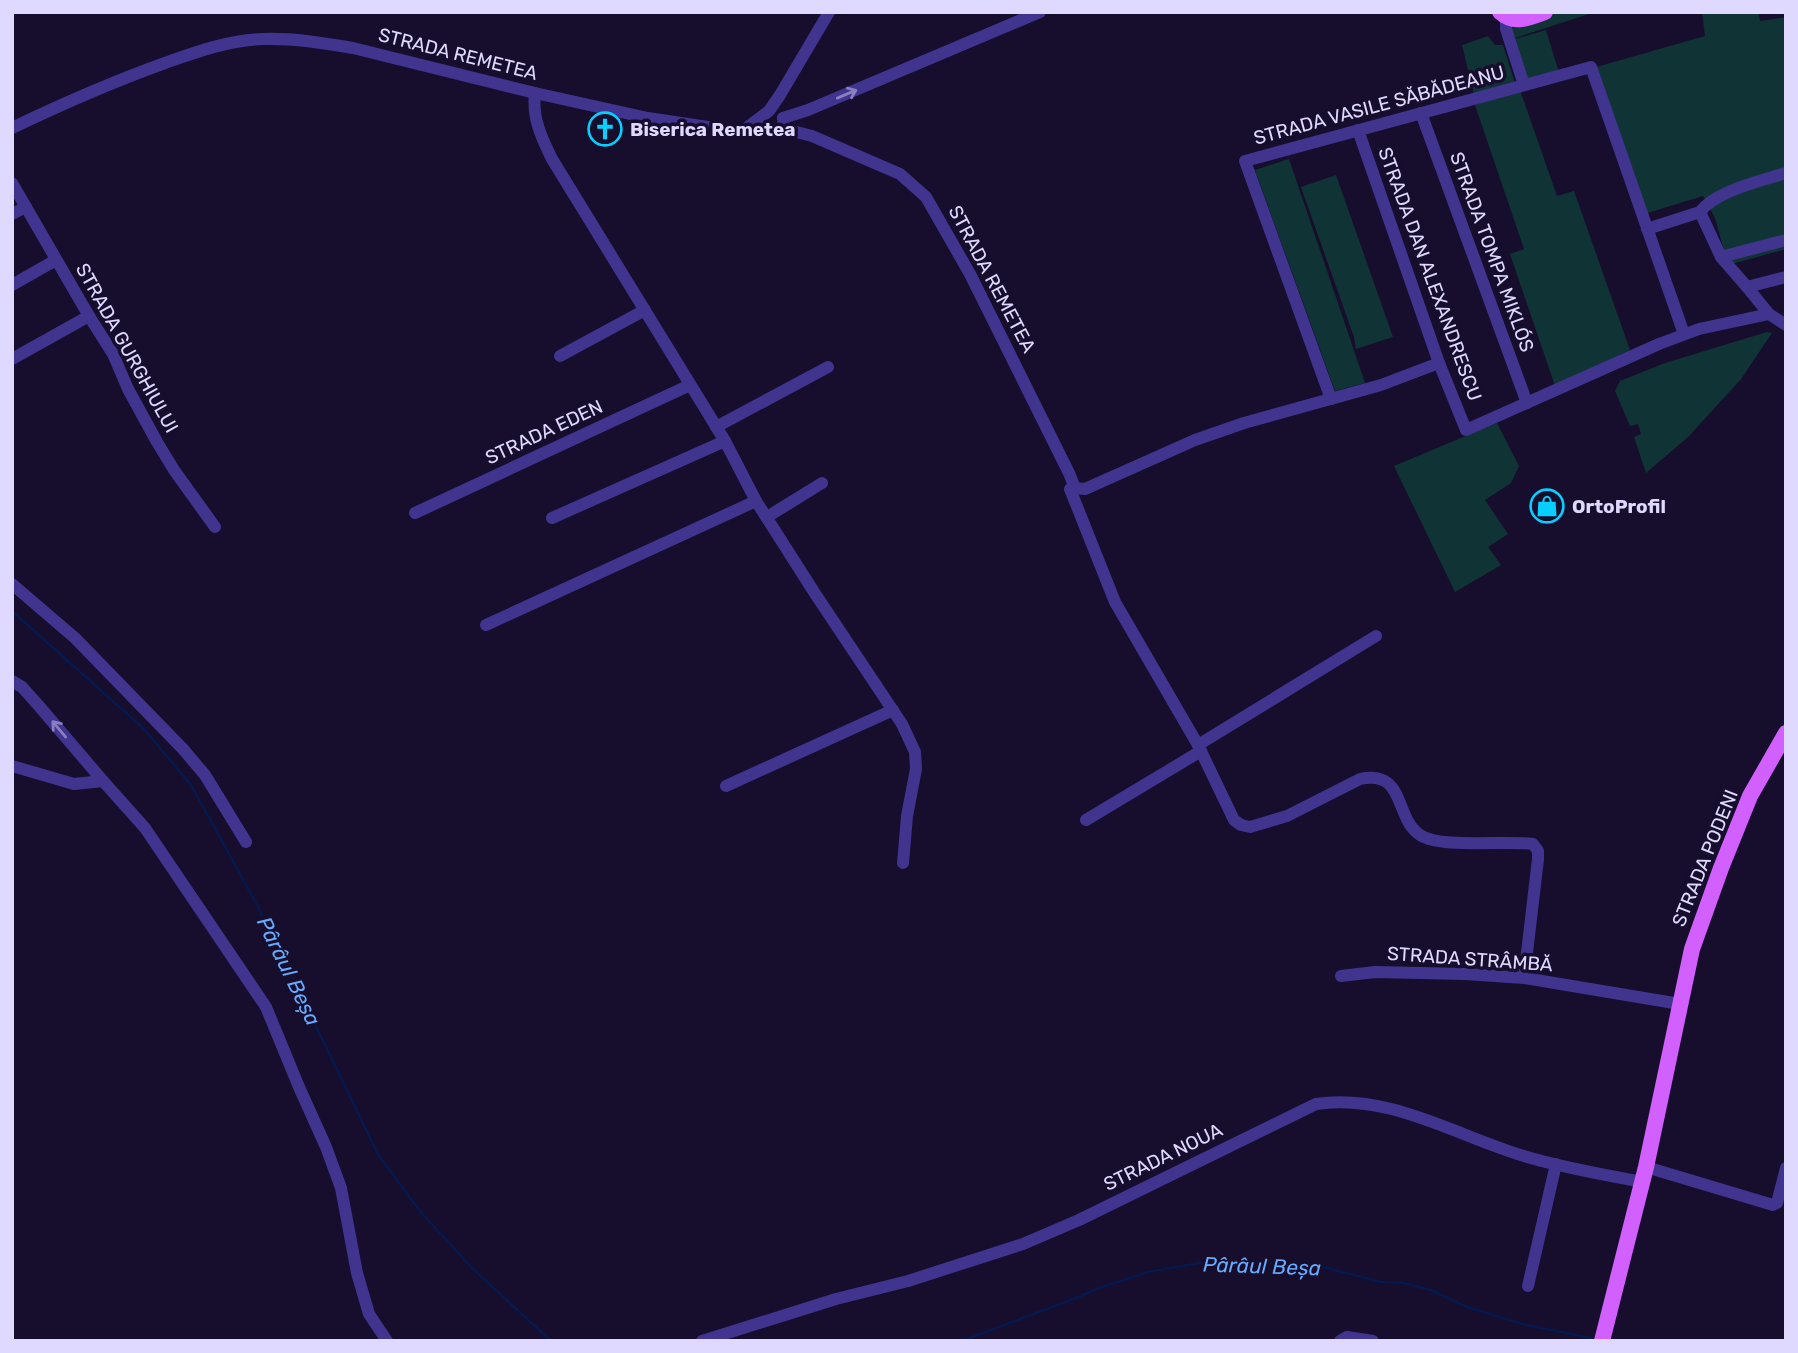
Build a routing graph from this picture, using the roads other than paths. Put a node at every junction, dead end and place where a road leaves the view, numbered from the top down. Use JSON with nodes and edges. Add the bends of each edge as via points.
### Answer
{"nodes":[{"id":1,"x":829,"y":12,"type":"edge"},
{"id":2,"x":1041,"y":12,"type":"edge"},
{"id":3,"x":1545,"y":12,"type":"edge"},
{"id":4,"x":1503,"y":15,"type":"edge"},
{"id":5,"x":1524,"y":85,"type":"junction"},
{"id":6,"x":535,"y":93,"type":"junction"},
{"id":7,"x":1421,"y":113,"type":"junction"},
{"id":8,"x":775,"y":117,"type":"junction"},
{"id":9,"x":12,"y":128,"type":"edge"},
{"id":10,"x":1358,"y":130,"type":"junction"},
{"id":11,"x":741,"y":132,"type":"junction"},
{"id":12,"x":1786,"y":173,"type":"edge"},
{"id":13,"x":12,"y":183,"type":"edge"},
{"id":14,"x":26,"y":207,"type":"junction"},
{"id":15,"x":1700,"y":212,"type":"junction"},
{"id":16,"x":12,"y":214,"type":"edge"},
{"id":17,"x":1647,"y":229,"type":"junction"},
{"id":18,"x":1786,"y":240,"type":"edge"},
{"id":19,"x":1721,"y":257,"type":"junction"},
{"id":20,"x":57,"y":260,"type":"junction"},
{"id":21,"x":1786,"y":277,"type":"edge"},
{"id":22,"x":12,"y":285,"type":"edge"},
{"id":23,"x":1747,"y":287,"type":"junction"},
{"id":24,"x":645,"y":310,"type":"junction"},
{"id":25,"x":1769,"y":314,"type":"junction"},
{"id":26,"x":89,"y":316,"type":"junction"},
{"id":27,"x":1786,"y":325,"type":"edge"},
{"id":28,"x":1684,"y":334,"type":"junction"},
{"id":29,"x":560,"y":356,"type":"dead end"},
{"id":30,"x":12,"y":359,"type":"edge"},
{"id":31,"x":1439,"y":363,"type":"junction"},
{"id":32,"x":828,"y":367,"type":"dead end"},
{"id":33,"x":690,"y":385,"type":"junction"},
{"id":34,"x":1331,"y":399,"type":"junction"},
{"id":35,"x":1527,"y":403,"type":"junction"},
{"id":36,"x":716,"y":427,"type":"junction"},
{"id":37,"x":725,"y":441,"type":"junction"},
{"id":38,"x":822,"y":483,"type":"dead end"},
{"id":39,"x":1075,"y":488,"type":"junction"},
{"id":40,"x":756,"y":500,"type":"junction"},
{"id":41,"x":415,"y":513,"type":"dead end"},
{"id":42,"x":767,"y":517,"type":"junction"},
{"id":43,"x":552,"y":518,"type":"dead end"},
{"id":44,"x":215,"y":527,"type":"dead end"},
{"id":45,"x":12,"y":584,"type":"edge"},
{"id":46,"x":486,"y":625,"type":"dead end"},
{"id":47,"x":1376,"y":636,"type":"dead end"},
{"id":48,"x":12,"y":681,"type":"edge"},
{"id":49,"x":893,"y":710,"type":"junction"},
{"id":50,"x":1786,"y":733,"type":"edge"},
{"id":51,"x":1199,"y":748,"type":"junction"},
{"id":52,"x":12,"y":766,"type":"edge"},
{"id":53,"x":103,"y":781,"type":"junction"},
{"id":54,"x":726,"y":786,"type":"dead end"},
{"id":55,"x":1086,"y":820,"type":"dead end"},
{"id":56,"x":246,"y":842,"type":"dead end"},
{"id":57,"x":903,"y":863,"type":"dead end"},
{"id":58,"x":1341,"y":976,"type":"dead end"},
{"id":59,"x":1524,"y":978,"type":"junction"},
{"id":60,"x":1680,"y":1004,"type":"junction"},
{"id":61,"x":1556,"y":1164,"type":"junction"},
{"id":62,"x":1786,"y":1168,"type":"edge"},
{"id":63,"x":1644,"y":1175,"type":"junction"},
{"id":64,"x":1528,"y":1286,"type":"dead end"},
{"id":65,"x":1603,"y":1335,"type":"edge"},
{"id":66,"x":387,"y":1341,"type":"edge"},
{"id":67,"x":702,"y":1341,"type":"edge"},
{"id":68,"x":1340,"y":1341,"type":"edge"},
{"id":69,"x":1373,"y":1341,"type":"edge"}],
"edges":[{"from":1,"to":8,"type":"street","via":[[780,95]]},
{"from":8,"to":2,"type":"street","one_way":true,"via":[[810,109]]},
{"from":3,"to":4,"type":"main road","via":[[1522,20]]},
{"from":4,"to":5,"type":"street","name":"STRADA VASILE SĂBĂDEANU"},
{"from":5,"to":7,"type":"street","name":"STRADA VASILE SĂBĂDEANU"},
{"from":5,"to":17,"type":"street","name":"STRADA VASILE SĂBĂDEANU","via":[[1591,67]]},
{"from":6,"to":9,"type":"street","name":"STRADA REMETEA","via":[[344,47],[263,39],[220,45],[158,65]]},
{"from":6,"to":11,"type":"street","name":"STRADA REMETEA","via":[[648,118]]},
{"from":6,"to":24,"type":"street","via":[[536,120],[552,159]]},
{"from":7,"to":10,"type":"street","name":"STRADA VASILE SĂBĂDEANU"},
{"from":7,"to":35,"type":"street","name":"STRADA TOMPA MIKLÓS"},
{"from":8,"to":11,"type":"street"},
{"from":8,"to":11,"type":"street","name":"STRADA REMETEA","via":[[775,132]]},
{"from":8,"to":39,"type":"street","name":"STRADA REMETEA","via":[[900,174],[926,197],[970,274]]},
{"from":10,"to":31,"type":"street","name":"STRADA DAN ALEXANDRESCU"},
{"from":10,"to":34,"type":"street","name":"STRADA VASILE SĂBĂDEANU","via":[[1245,161]]},
{"from":12,"to":15,"type":"street","via":[[1720,195]]},
{"from":13,"to":14,"type":"street","name":"STRADA GURGHIULUI"},
{"from":14,"to":16,"type":"street"},
{"from":14,"to":20,"type":"street","name":"STRADA GURGHIULUI"},
{"from":15,"to":17,"type":"street"},
{"from":15,"to":19,"type":"street"},
{"from":17,"to":28,"type":"street","name":"STRADA VASILE SĂBĂDEANU"},
{"from":18,"to":19,"type":"street"},
{"from":19,"to":23,"type":"street"},
{"from":20,"to":22,"type":"street"},
{"from":20,"to":26,"type":"street","name":"STRADA GURGHIULUI"},
{"from":21,"to":23,"type":"street"},
{"from":23,"to":25,"type":"street"},
{"from":24,"to":29,"type":"street"},
{"from":24,"to":33,"type":"street"},
{"from":25,"to":27,"type":"street"},
{"from":25,"to":28,"type":"street"},
{"from":26,"to":30,"type":"street"},
{"from":26,"to":44,"type":"street","name":"STRADA GURGHIULUI","via":[[157,442]]},
{"from":28,"to":35,"type":"street"},
{"from":31,"to":34,"type":"street"},
{"from":31,"to":35,"type":"street","name":"STRADA DAN ALEXANDRESCU","via":[[1466,430]]},
{"from":32,"to":36,"type":"street"},
{"from":33,"to":36,"type":"street"},
{"from":33,"to":41,"type":"street","name":"STRADA EDEN"},
{"from":34,"to":39,"type":"street","via":[[1195,440],[1085,489]]},
{"from":36,"to":37,"type":"street"},
{"from":37,"to":40,"type":"street"},
{"from":37,"to":43,"type":"street"},
{"from":38,"to":42,"type":"street"},
{"from":39,"to":51,"type":"street","name":"STRADA REMETEA","via":[[1070,489],[1115,602]]},
{"from":40,"to":42,"type":"street"},
{"from":40,"to":46,"type":"street"},
{"from":42,"to":49,"type":"street"},
{"from":45,"to":56,"type":"street","via":[[75,638],[183,749],[205,775]]},
{"from":47,"to":51,"type":"street"},
{"from":53,"to":48,"type":"street","one_way":true},
{"from":49,"to":54,"type":"street"},
{"from":49,"to":57,"type":"street","via":[[915,752]]},
{"from":50,"to":60,"type":"main road","name":"STRADA PODENI","via":[[1751,796],[1721,868],[1692,949]]},
{"from":51,"to":55,"type":"street"},
{"from":51,"to":59,"type":"street","name":"STRADA REMETEA","via":[[1234,820],[1241,825],[1251,827],[1287,816],[1371,776],[1389,784],[1421,836],[1533,844],[1538,859]]},
{"from":52,"to":53,"type":"street","via":[[74,784]]},
{"from":53,"to":66,"type":"street","via":[[145,828],[267,1007],[341,1188],[369,1314]]},
{"from":58,"to":59,"type":"street","name":"STRADA STRÂMBĂ","via":[[1375,972]]},
{"from":59,"to":60,"type":"street","name":"STRADA STRÂMBĂ"},
{"from":60,"to":63,"type":"main road","name":"STRADA PODENI"},
{"from":61,"to":63,"type":"street","name":"STRADA NOUA"},
{"from":61,"to":64,"type":"street"},
{"from":61,"to":67,"type":"street","name":"STRADA NOUA","via":[[1392,1109],[1357,1103],[1316,1104],[1023,1244]]},
{"from":62,"to":63,"type":"street","name":"STRADA NOUA","via":[[1773,1205]]},
{"from":63,"to":65,"type":"main road","name":"STRADA PODENI"},
{"from":68,"to":69,"type":"street","via":[[1347,1337]]}]}
